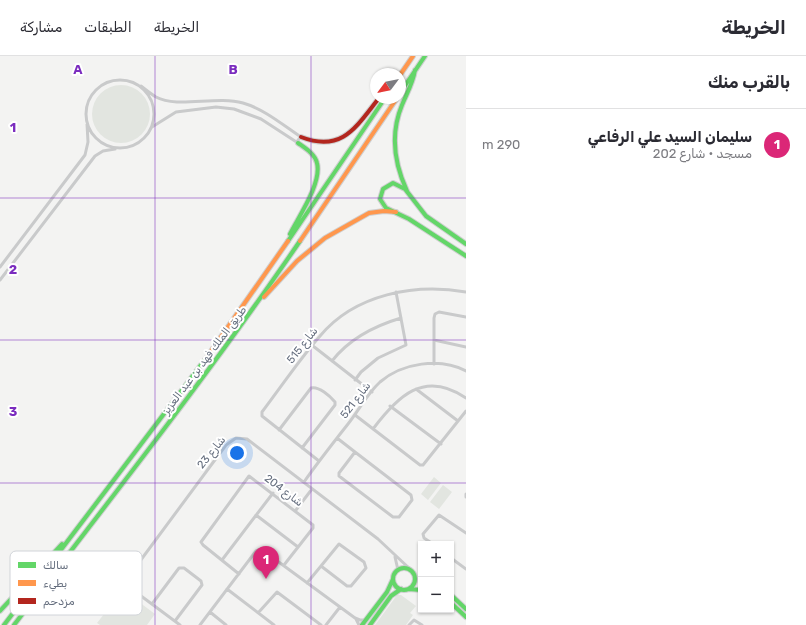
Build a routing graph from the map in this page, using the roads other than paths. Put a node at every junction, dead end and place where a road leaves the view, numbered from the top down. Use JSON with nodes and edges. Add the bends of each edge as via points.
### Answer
{"nodes":[{"id":1,"x":413,"y":56,"type":"edge"},
{"id":2,"x":425,"y":56,"type":"edge"},
{"id":3,"x":404,"y":68,"type":"edge"},
{"id":4,"x":415,"y":70,"type":"junction"},
{"id":5,"x":406,"y":84,"type":"edge"},
{"id":6,"x":141,"y":86,"type":"junction"},
{"id":7,"x":374,"y":104,"type":"edge"},
{"id":8,"x":381,"y":104,"type":"edge"},
{"id":9,"x":393,"y":104,"type":"edge"},
{"id":10,"x":270,"y":117,"type":"junction"},
{"id":11,"x":86,"y":120,"type":"junction"},
{"id":12,"x":266,"y":122,"type":"junction"},
{"id":13,"x":152,"y":127,"type":"junction"},
{"id":14,"x":301,"y":137,"type":"junction"},
{"id":15,"x":298,"y":143,"type":"junction"},
{"id":16,"x":118,"y":148,"type":"junction"},
{"id":17,"x":407,"y":191,"type":"junction"},
{"id":18,"x":396,"y":212,"type":"junction"},
{"id":19,"x":18,"y":243,"type":"junction"},
{"id":20,"x":466,"y":244,"type":"edge"},
{"id":21,"x":24,"y":248,"type":"junction"},
{"id":22,"x":282,"y":250,"type":"junction"},
{"id":23,"x":466,"y":256,"type":"edge"},
{"id":24,"x":0,"y":267,"type":"edge"},
{"id":25,"x":0,"y":280,"type":"edge"},
{"id":26,"x":396,"y":292,"type":"junction"},
{"id":27,"x":466,"y":292,"type":"edge"},
{"id":28,"x":260,"y":300,"type":"junction"},
{"id":29,"x":466,"y":317,"type":"edge"},
{"id":30,"x":401,"y":318,"type":"junction"},
{"id":31,"x":434,"y":340,"type":"junction"},
{"id":32,"x":313,"y":346,"type":"junction"},
{"id":33,"x":466,"y":347,"type":"edge"},
{"id":34,"x":332,"y":361,"type":"junction"},
{"id":35,"x":434,"y":364,"type":"junction"},
{"id":36,"x":466,"y":371,"type":"edge"},
{"id":37,"x":356,"y":380,"type":"junction"},
{"id":38,"x":416,"y":389,"type":"junction"},
{"id":39,"x":372,"y":392,"type":"junction"},
{"id":40,"x":466,"y":398,"type":"edge"},
{"id":41,"x":390,"y":406,"type":"junction"},
{"id":42,"x":466,"y":411,"type":"edge"},
{"id":43,"x":355,"y":415,"type":"junction"},
{"id":44,"x":458,"y":421,"type":"junction"},
{"id":45,"x":373,"y":429,"type":"junction"},
{"id":46,"x":279,"y":430,"type":"junction"},
{"id":47,"x":337,"y":438,"type":"junction"},
{"id":48,"x":441,"y":444,"type":"junction"},
{"id":49,"x":302,"y":448,"type":"junction"},
{"id":50,"x":355,"y":452,"type":"junction"},
{"id":51,"x":319,"y":461,"type":"junction"},
{"id":52,"x":304,"y":482,"type":"junction"},
{"id":53,"x":312,"y":489,"type":"junction"},
{"id":54,"x":273,"y":493,"type":"junction"},
{"id":55,"x":296,"y":510,"type":"junction"},
{"id":56,"x":256,"y":515,"type":"junction"},
{"id":57,"x":466,"y":533,"type":"edge"},
{"id":58,"x":73,"y":534,"type":"junction"},
{"id":59,"x":428,"y":541,"type":"edge"},
{"id":60,"x":298,"y":547,"type":"junction"},
{"id":61,"x":55,"y":551,"type":"edge"},
{"id":62,"x":60,"y":551,"type":"edge"},
{"id":63,"x":71,"y":551,"type":"edge"},
{"id":64,"x":393,"y":554,"type":"junction"},
{"id":65,"x":142,"y":557,"type":"edge"},
{"id":66,"x":222,"y":560,"type":"junction"},
{"id":67,"x":454,"y":560,"type":"edge"},
{"id":68,"x":284,"y":566,"type":"junction"},
{"id":69,"x":321,"y":566,"type":"junction"},
{"id":70,"x":410,"y":569,"type":"junction"},
{"id":71,"x":466,"y":569,"type":"edge"},
{"id":72,"x":398,"y":570,"type":"junction"},
{"id":73,"x":239,"y":574,"type":"junction"},
{"id":74,"x":415,"y":576,"type":"junction"},
{"id":75,"x":418,"y":578,"type":"edge"},
{"id":76,"x":393,"y":579,"type":"junction"},
{"id":77,"x":307,"y":583,"type":"junction"},
{"id":78,"x":227,"y":589,"type":"junction"},
{"id":79,"x":401,"y":589,"type":"junction"},
{"id":80,"x":408,"y":589,"type":"junction"},
{"id":81,"x":418,"y":590,"type":"edge"},
{"id":82,"x":142,"y":596,"type":"edge"},
{"id":83,"x":454,"y":598,"type":"edge"},
{"id":84,"x":10,"y":600,"type":"edge"},
{"id":85,"x":152,"y":604,"type":"junction"},
{"id":86,"x":340,"y":607,"type":"junction"},
{"id":87,"x":454,"y":607,"type":"edge"},
{"id":88,"x":466,"y":609,"type":"edge"},
{"id":89,"x":0,"y":611,"type":"edge"},
{"id":90,"x":210,"y":612,"type":"junction"},
{"id":91,"x":258,"y":613,"type":"junction"},
{"id":92,"x":12,"y":615,"type":"edge"},
{"id":93,"x":22,"y":615,"type":"edge"},
{"id":94,"x":466,"y":617,"type":"edge"},
{"id":95,"x":355,"y":618,"type":"junction"},
{"id":96,"x":366,"y":620,"type":"junction"},
{"id":97,"x":175,"y":621,"type":"junction"},
{"id":98,"x":4,"y":625,"type":"edge"},
{"id":99,"x":14,"y":625,"type":"edge"},
{"id":100,"x":180,"y":625,"type":"edge"},
{"id":101,"x":200,"y":625,"type":"edge"},
{"id":102,"x":226,"y":625,"type":"edge"},
{"id":103,"x":274,"y":625,"type":"edge"},
{"id":104,"x":322,"y":625,"type":"edge"},
{"id":105,"x":326,"y":625,"type":"edge"},
{"id":106,"x":359,"y":625,"type":"edge"},
{"id":107,"x":362,"y":625,"type":"edge"},
{"id":108,"x":370,"y":625,"type":"edge"},
{"id":109,"x":409,"y":625,"type":"edge"},
{"id":110,"x":422,"y":625,"type":"edge"}],
"edges":[{"from":1,"to":3,"type":"main road"},
{"from":2,"to":4,"type":"main road"},
{"from":4,"to":5,"type":"main road"},
{"from":4,"to":17,"type":"main road","via":[[399,115],[395,137],[397,164]]},
{"from":6,"to":10,"type":"street","via":[[156,97],[168,101],[232,101],[255,108]]},
{"from":6,"to":11,"type":"street","via":[[118,79],[102,85],[90,98]]},
{"from":6,"to":13,"type":"street","via":[[152,100],[155,118]]},
{"from":7,"to":14,"type":"main road","via":[[341,139],[320,144]]},
{"from":8,"to":22,"type":"main road","name":"طريق الملك فهد بن عبد العزيز"},
{"from":9,"to":28,"type":"main road","name":"طريق الملك فهد بن عبد العزيز"},
{"from":10,"to":12,"type":"street"},
{"from":10,"to":14,"type":"street"},
{"from":11,"to":16,"type":"street","via":[[97,140],[107,146]]},
{"from":11,"to":19,"type":"street","via":[[88,142],[85,155]]},
{"from":12,"to":13,"type":"street","via":[[243,111],[216,107],[176,112]]},
{"from":12,"to":15,"type":"street"},
{"from":13,"to":16,"type":"street","via":[[149,134],[138,144]]},
{"from":14,"to":15,"type":"street"},
{"from":15,"to":22,"type":"main road","via":[[314,157],[318,172]]},
{"from":16,"to":21,"type":"street","via":[[103,151],[95,156]]},
{"from":17,"to":18,"type":"main road","via":[[400,185],[393,184],[382,190],[382,204]]},
{"from":17,"to":20,"type":"main road","via":[[430,220]]},
{"from":18,"to":23,"type":"main road"},
{"from":18,"to":28,"type":"main road","via":[[369,213],[325,238],[297,261]]},
{"from":19,"to":21,"type":"street"},
{"from":19,"to":24,"type":"street"},
{"from":21,"to":25,"type":"street"},
{"from":22,"to":58,"type":"main road","name":"طريق الملك فهد بن عبد العزيز","via":[[211,351]]},
{"from":26,"to":27,"type":"street","name":"شارع 515","via":[[444,288]]},
{"from":26,"to":30,"type":"street"},
{"from":26,"to":32,"type":"street","name":"شارع 515","via":[[348,312],[329,327]]},
{"from":28,"to":63,"type":"main road","name":"طريق الملك فهد بن عبد العزيز"},
{"from":29,"to":31,"type":"street","via":[[439,312],[435,314]]},
{"from":30,"to":34,"type":"street","via":[[371,329],[345,347]]},
{"from":30,"to":37,"type":"street","via":[[406,344],[378,358],[361,372]]},
{"from":31,"to":33,"type":"street"},
{"from":31,"to":35,"type":"street"},
{"from":32,"to":34,"type":"street"},
{"from":32,"to":46,"type":"street","name":"شارع 515","via":[[262,412],[262,416]]},
{"from":34,"to":37,"type":"street"},
{"from":35,"to":36,"type":"street","name":"شارع 521","via":[[449,365]]},
{"from":35,"to":39,"type":"street","name":"شارع 521","via":[[404,368],[386,378]]},
{"from":37,"to":39,"type":"street"},
{"from":38,"to":40,"type":"street","via":[[445,388]]},
{"from":38,"to":41,"type":"street"},
{"from":38,"to":44,"type":"street"},
{"from":39,"to":43,"type":"street","name":"شارع 521"},
{"from":41,"to":45,"type":"street"},
{"from":41,"to":48,"type":"street"},
{"from":42,"to":44,"type":"street"},
{"from":43,"to":45,"type":"street"},
{"from":43,"to":47,"type":"street","name":"شارع 521"},
{"from":44,"to":48,"type":"street"},
{"from":45,"to":48,"type":"street","via":[[420,465],[426,463]]},
{"from":46,"to":49,"type":"street","name":"شارع 515"},
{"from":46,"to":49,"type":"street","via":[[311,388],[317,388],[333,399],[335,405]]},
{"from":47,"to":50,"type":"street"},
{"from":47,"to":51,"type":"street","name":"شارع 521"},
{"from":49,"to":51,"type":"street","name":"شارع 515"},
{"from":50,"to":50,"type":"street","via":[[339,473],[340,476],[393,517],[399,517],[412,500],[411,495]]},
{"from":51,"to":52,"type":"street","name":"شارع 521"},
{"from":52,"to":53,"type":"street","name":"شارع 23"},
{"from":52,"to":65,"type":"street","name":"شارع 23","via":[[247,439],[240,437],[232,440]]},
{"from":53,"to":55,"type":"street"},
{"from":53,"to":64,"type":"street","name":"شارع 23","via":[[373,535]]},
{"from":54,"to":55,"type":"street","name":"شارع 204"},
{"from":54,"to":56,"type":"street"},
{"from":54,"to":66,"type":"street","name":"شارع 204","via":[[252,477],[246,478],[202,539],[203,545]]},
{"from":55,"to":60,"type":"street","name":"شارع 204","via":[[313,525]]},
{"from":56,"to":60,"type":"street"},
{"from":56,"to":66,"type":"street"},
{"from":57,"to":59,"type":"street","via":[[439,515],[423,534]]},
{"from":58,"to":61,"type":"main road"},
{"from":58,"to":62,"type":"main road","name":"طريق الملك فهد بن عبد العزيز"},
{"from":60,"to":68,"type":"street","name":"شارع 204"},
{"from":64,"to":70,"type":"street","name":"شارع 23"},
{"from":64,"to":72,"type":"street","name":"شارع 23"},
{"from":66,"to":73,"type":"street","name":"شارع 204"},
{"from":67,"to":71,"type":"street"},
{"from":68,"to":73,"type":"street","via":[[261,549],[256,551]]},
{"from":68,"to":77,"type":"street"},
{"from":69,"to":69,"type":"street","via":[[347,586],[351,586],[366,568],[364,562],[339,544]]},
{"from":69,"to":77,"type":"street"},
{"from":70,"to":72,"type":"main road"},
{"from":70,"to":74,"type":"main road"},
{"from":72,"to":76,"type":"main road"},
{"from":73,"to":78,"type":"street"},
{"from":74,"to":75,"type":"main road"},
{"from":74,"to":80,"type":"main road","via":[[413,585]]},
{"from":76,"to":79,"type":"main road"},
{"from":76,"to":96,"type":"main road","via":[[387,592]]},
{"from":77,"to":86,"type":"street"},
{"from":78,"to":90,"type":"street"},
{"from":78,"to":91,"type":"street"},
{"from":79,"to":80,"type":"main road"},
{"from":79,"to":108,"type":"main road","via":[[391,596]]},
{"from":80,"to":81,"type":"main road"},
{"from":82,"to":85,"type":"street","name":"شارع 23"},
{"from":83,"to":88,"type":"main road"},
{"from":84,"to":89,"type":"main road"},
{"from":85,"to":97,"type":"street","name":"شارع 23"},
{"from":85,"to":97,"type":"street","via":[[179,568],[190,572],[202,585]]},
{"from":86,"to":95,"type":"street"},
{"from":86,"to":105,"type":"street"},
{"from":87,"to":94,"type":"main road"},
{"from":90,"to":101,"type":"street"},
{"from":90,"to":102,"type":"street"},
{"from":91,"to":103,"type":"street"},
{"from":91,"to":104,"type":"street","via":[[277,592]]},
{"from":92,"to":98,"type":"main road","name":"طريق الملك فهد بن عبد العزيز"},
{"from":93,"to":99,"type":"main road","name":"طريق الملك فهد بن عبد العزيز"},
{"from":95,"to":96,"type":"street"},
{"from":95,"to":106,"type":"street"},
{"from":96,"to":107,"type":"main road"},
{"from":97,"to":100,"type":"street","name":"شارع 23"},
{"from":109,"to":110,"type":"street","via":[[414,620]]}]}
